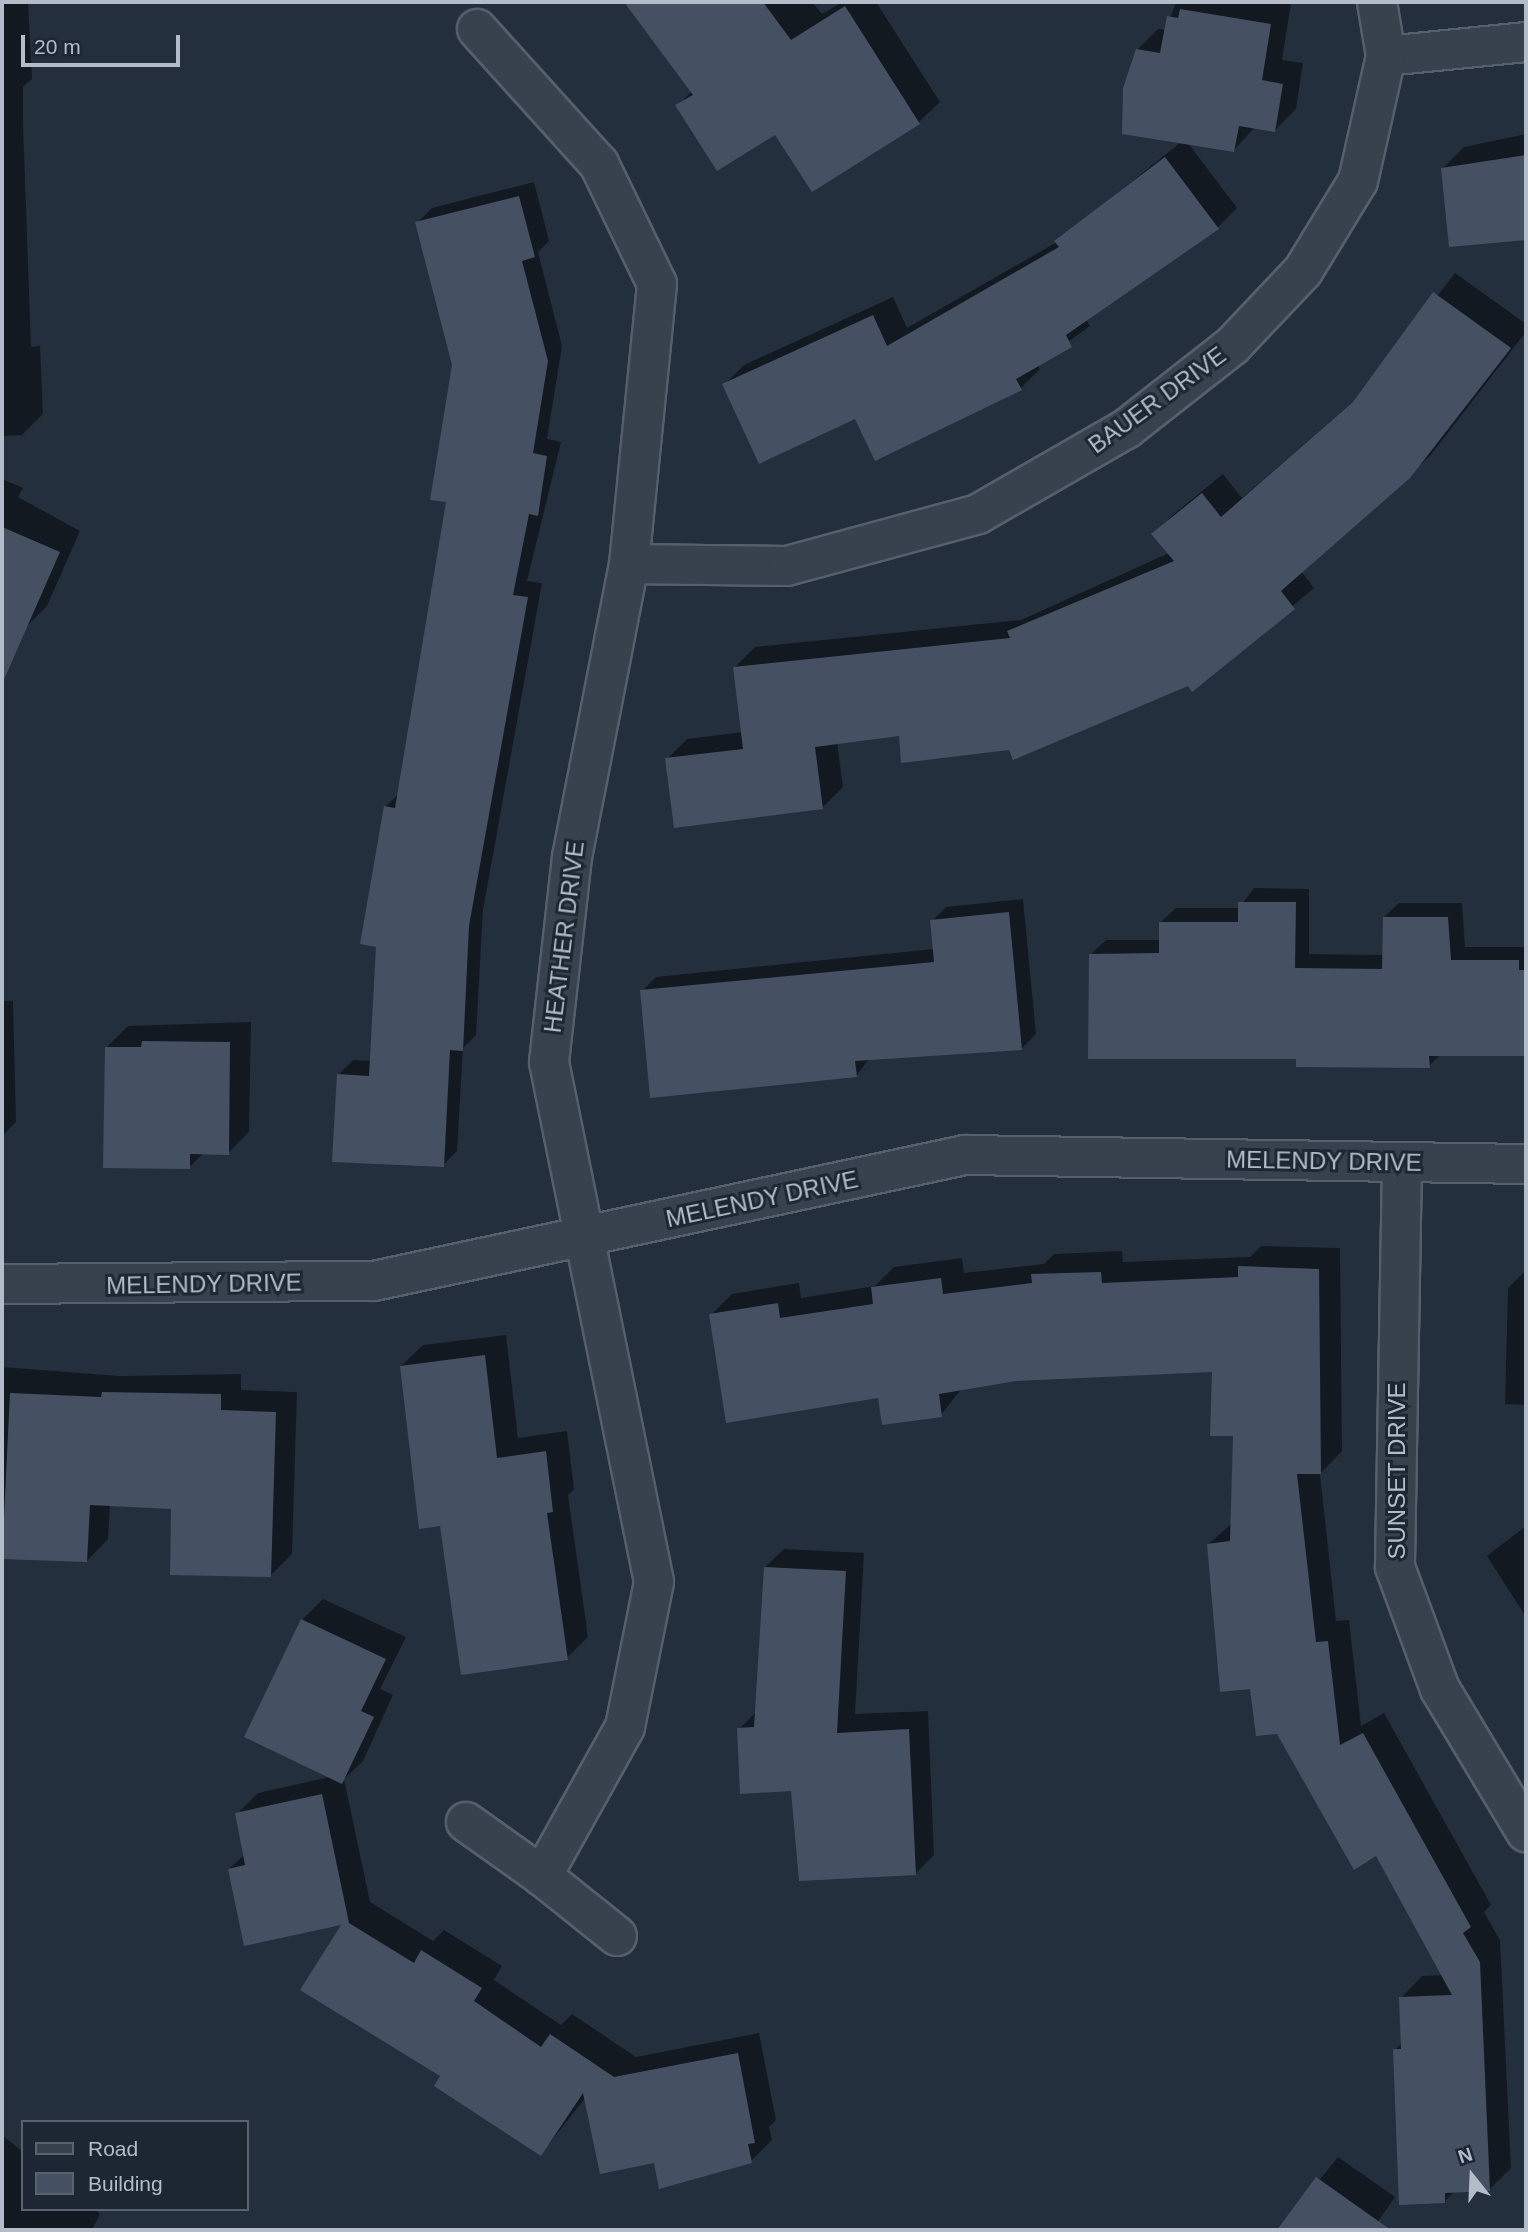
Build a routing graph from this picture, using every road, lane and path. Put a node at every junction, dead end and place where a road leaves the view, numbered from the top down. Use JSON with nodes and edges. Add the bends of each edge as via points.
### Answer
{"nodes":[{"id":1,"x":1377,"y":2,"type":"edge"},
{"id":2,"x":477,"y":29,"type":"dead end"},
{"id":3,"x":1526,"y":42,"type":"edge"},
{"id":4,"x":1385,"y":56,"type":"junction"},
{"id":5,"x":629,"y":564,"type":"junction"},
{"id":6,"x":1402,"y":1163,"type":"junction"},
{"id":7,"x":1526,"y":1164,"type":"edge"},
{"id":8,"x":580,"y":1238,"type":"junction"},
{"id":9,"x":2,"y":1283,"type":"edge"},
{"id":10,"x":466,"y":1822,"type":"dead end"},
{"id":11,"x":1526,"y":1832,"type":"edge"},
{"id":12,"x":542,"y":1876,"type":"junction"},
{"id":13,"x":617,"y":1936,"type":"dead end"}],
"edges":[{"from":1,"to":4,"type":"street","name":"BAUER DRIVE"},
{"from":2,"to":5,"type":"street","name":"HEATHER DRIVE","via":[[598,164],[657,284]]},
{"from":3,"to":4,"type":"street"},
{"from":4,"to":5,"type":"street","name":"BAUER DRIVE","via":[[1358,181],[1303,271],[1232,346],[1126,429],[978,514],[825,556],[787,566]]},
{"from":5,"to":8,"type":"street","name":"HEATHER DRIVE","via":[[556,958],[549,1062]]},
{"from":6,"to":7,"type":"street","name":"MELENDY DRIVE"},
{"from":6,"to":8,"type":"street","name":"MELENDY DRIVE","via":[[965,1155]]},
{"from":6,"to":11,"type":"street","name":"SUNSET DRIVE","via":[[1395,1567],[1440,1689]]},
{"from":8,"to":9,"type":"street","name":"MELENDY DRIVE","via":[[374,1281]]},
{"from":8,"to":12,"type":"street","name":"HEATHER DRIVE","via":[[654,1582],[625,1727]]},
{"from":10,"to":12,"type":"street"},
{"from":12,"to":13,"type":"street"}]}
